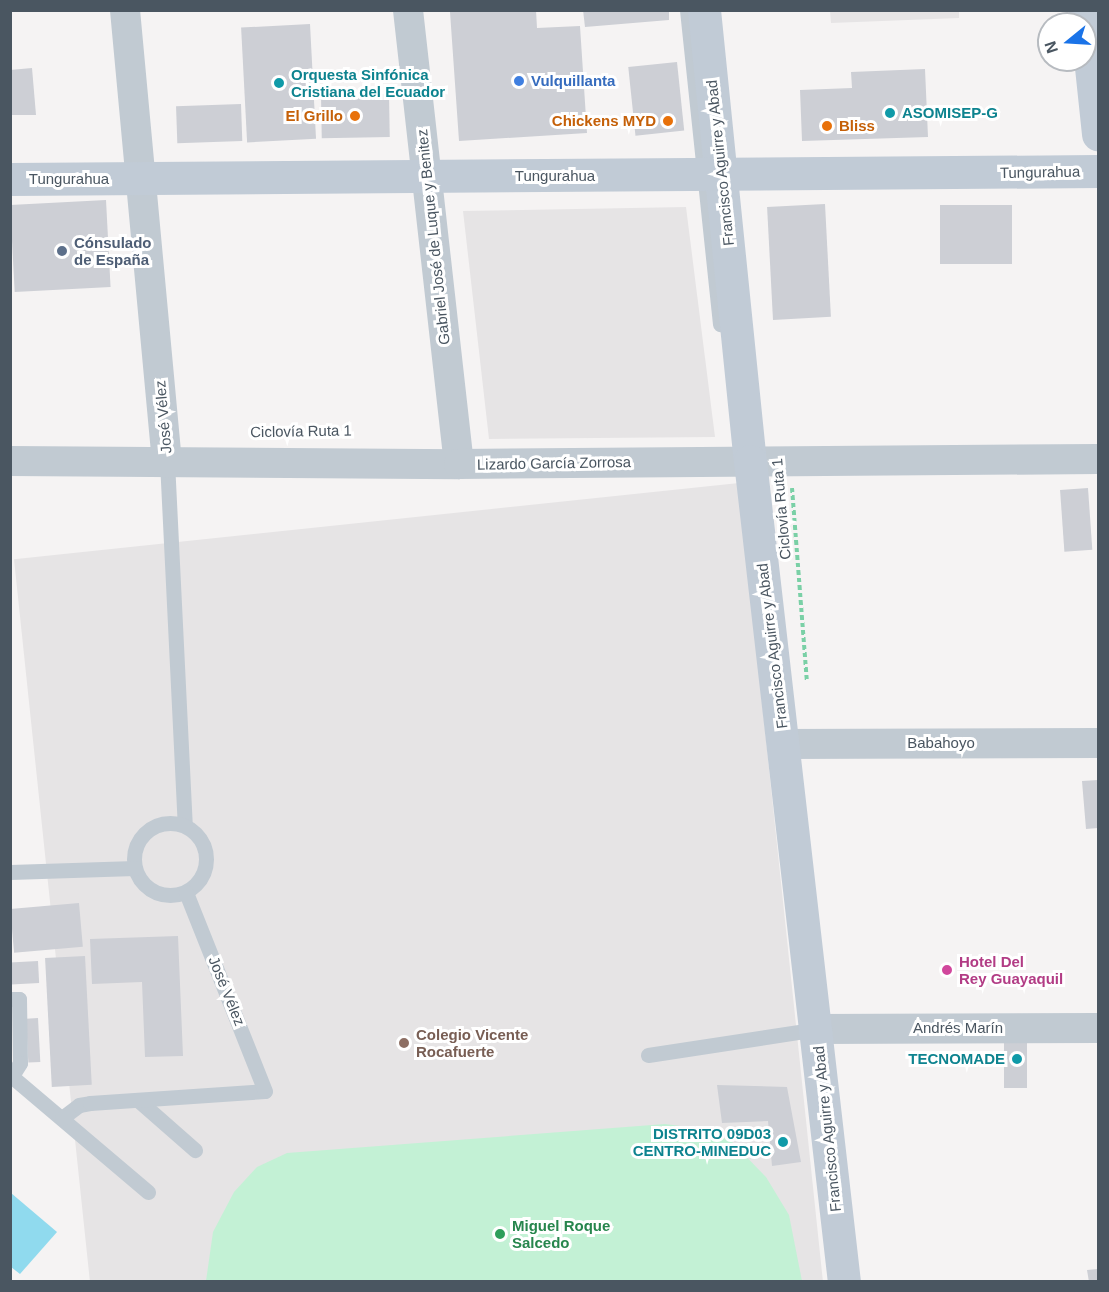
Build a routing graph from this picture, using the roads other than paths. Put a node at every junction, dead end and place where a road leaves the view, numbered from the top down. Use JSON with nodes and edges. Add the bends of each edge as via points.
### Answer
{"nodes":[{"id":1,"x":125,"y":10,"type":"edge"},
{"id":2,"x":408,"y":10,"type":"edge"},
{"id":3,"x":687,"y":10,"type":"edge"},
{"id":4,"x":704,"y":10,"type":"edge"},
{"id":5,"x":1085,"y":10,"type":"edge"},
{"id":6,"x":1098,"y":134,"type":"edge"},
{"id":7,"x":1098,"y":171,"type":"edge"},
{"id":8,"x":712,"y":175,"type":"junction"},
{"id":9,"x":426,"y":177,"type":"junction"},
{"id":10,"x":141,"y":178,"type":"junction"},
{"id":11,"x":10,"y":179,"type":"edge"},
{"id":12,"x":1098,"y":459,"type":"edge"},
{"id":13,"x":10,"y":461,"type":"edge"},
{"id":14,"x":167,"y":461,"type":"junction"},
{"id":15,"x":459,"y":464,"type":"junction"},
{"id":16,"x":746,"y":469,"type":"junction"},
{"id":17,"x":1098,"y":743,"type":"edge"},
{"id":18,"x":783,"y":744,"type":"junction"},
{"id":19,"x":185,"y":825,"type":"junction"},
{"id":20,"x":135,"y":868,"type":"junction"},
{"id":21,"x":10,"y":872,"type":"edge"},
{"id":22,"x":186,"y":892,"type":"junction"},
{"id":23,"x":10,"y":999,"type":"edge"},
{"id":24,"x":1098,"y":1028,"type":"edge"},
{"id":25,"x":817,"y":1029,"type":"junction"},
{"id":26,"x":648,"y":1055,"type":"dead end"},
{"id":27,"x":11,"y":1076,"type":"edge"},
{"id":28,"x":138,"y":1100,"type":"junction"},
{"id":29,"x":62,"y":1118,"type":"junction"},
{"id":30,"x":195,"y":1150,"type":"dead end"},
{"id":31,"x":148,"y":1192,"type":"dead end"},
{"id":32,"x":844,"y":1281,"type":"edge"}],
"edges":[{"from":1,"to":10,"type":"street","name":"José Vélez"},
{"from":2,"to":9,"type":"street","name":"Gabriel José de Luque y Benitez"},
{"from":3,"to":8,"type":"lane"},
{"from":4,"to":8,"type":"main road","name":"Francisco Aguirre y Abad"},
{"from":5,"to":6,"type":"main road"},
{"from":7,"to":8,"type":"main road","name":"Tungurahua"},
{"from":8,"to":9,"type":"main road","name":"Tungurahua"},
{"from":8,"to":16,"type":"main road","name":"Francisco Aguirre y Abad"},
{"from":9,"to":10,"type":"main road","name":"Tungurahua"},
{"from":9,"to":15,"type":"street","name":"Gabriel José de Luque y Benitez"},
{"from":10,"to":11,"type":"main road","name":"Tungurahua"},
{"from":10,"to":14,"type":"street","name":"José Vélez"},
{"from":12,"to":16,"type":"street","name":"Lizardo García Zorrosa","via":[[789,461]]},
{"from":13,"to":14,"type":"street","name":"Lizardo García Zorrosa"},
{"from":14,"to":15,"type":"street","name":"Lizardo García Zorrosa"},
{"from":14,"to":19,"type":"lane","name":"José Vélez"},
{"from":15,"to":16,"type":"street","name":"Lizardo García Zorrosa"},
{"from":16,"to":18,"type":"main road","name":"Francisco Aguirre y Abad"},
{"from":17,"to":18,"type":"street","name":"Babahoyo"},
{"from":18,"to":25,"type":"main road","name":"Francisco Aguirre y Abad"},
{"from":19,"to":20,"type":"lane","via":[[162,823],[151,827],[136,845]]},
{"from":19,"to":22,"type":"lane","via":[[202,841],[207,865],[196,886]]},
{"from":20,"to":21,"type":"lane"},
{"from":20,"to":22,"type":"lane","via":[[149,889],[161,895]]},
{"from":22,"to":28,"type":"lane","name":"José Vélez","via":[[265,1091]]},
{"from":23,"to":27,"type":"lane","via":[[19,999],[20,1063]]},
{"from":24,"to":25,"type":"street","name":"Andrés Marín"},
{"from":25,"to":26,"type":"lane"},
{"from":25,"to":32,"type":"main road","name":"Francisco Aguirre y Abad"},
{"from":27,"to":29,"type":"lane"},
{"from":28,"to":29,"type":"lane","via":[[79,1105]]},
{"from":28,"to":30,"type":"lane"},
{"from":29,"to":31,"type":"lane"}]}
